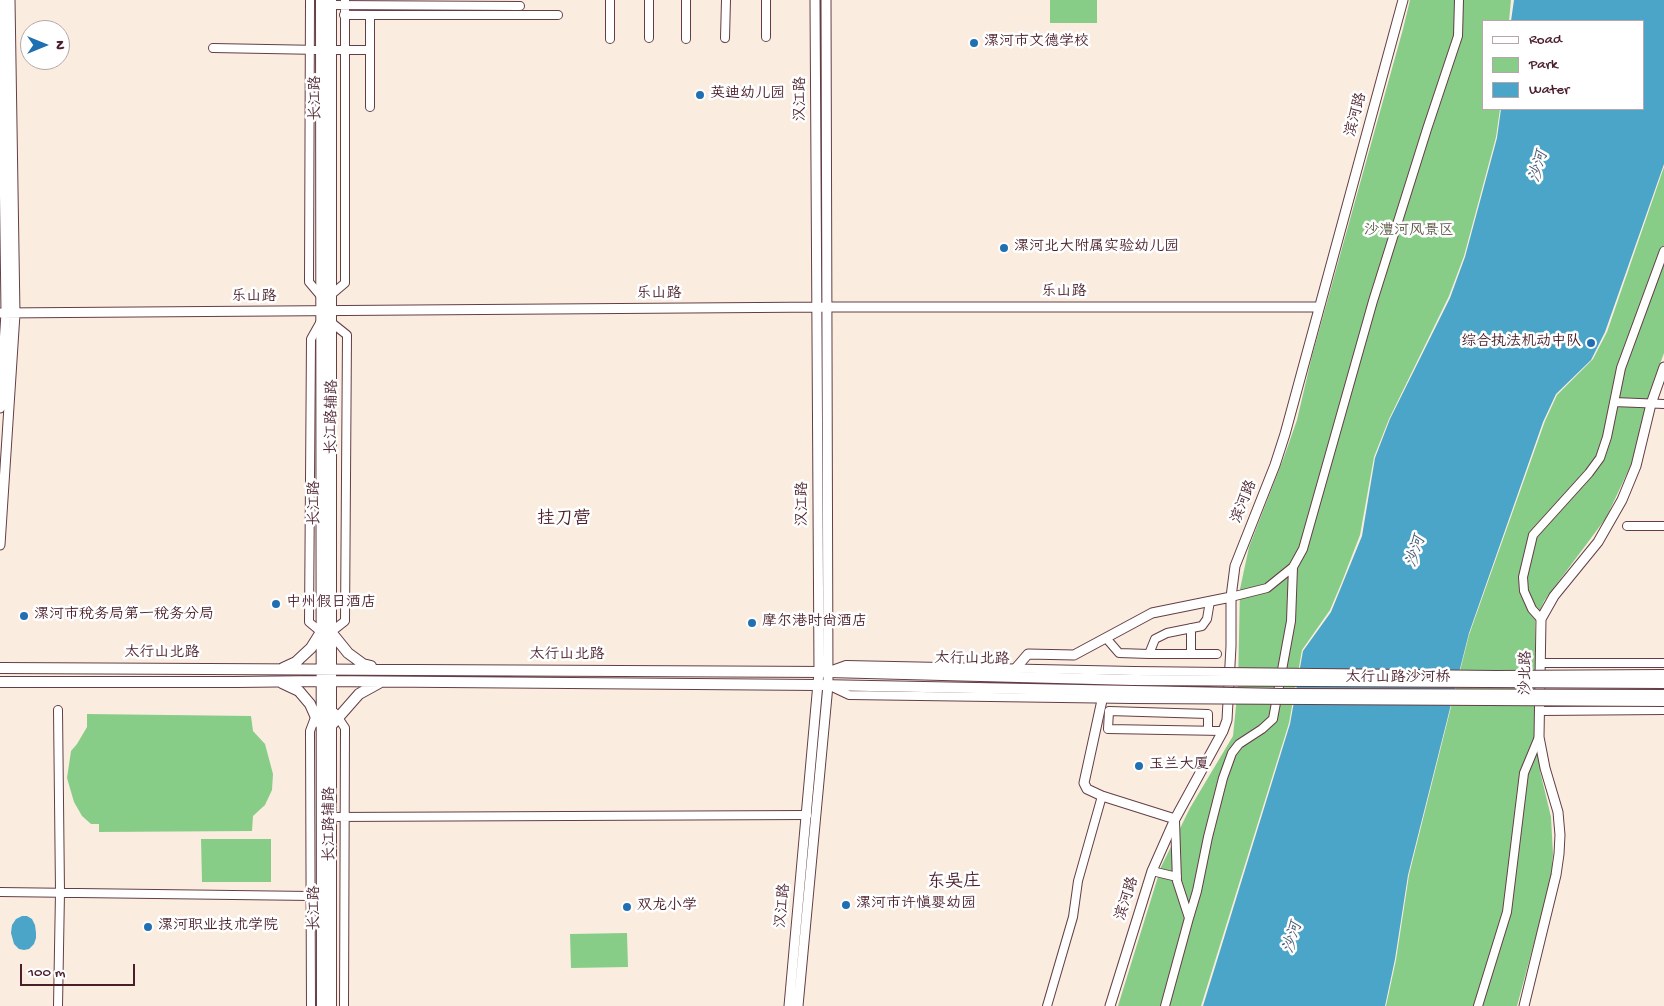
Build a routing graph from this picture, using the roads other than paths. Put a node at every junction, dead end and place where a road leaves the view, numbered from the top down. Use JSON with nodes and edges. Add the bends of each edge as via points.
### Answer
{"nodes":[{"id":1,"x":2,"y":0,"type":"edge"},
{"id":2,"x":10,"y":0,"type":"edge"},
{"id":3,"x":310,"y":0,"type":"edge"},
{"id":4,"x":321,"y":0,"type":"edge"},
{"id":5,"x":610,"y":0,"type":"edge"},
{"id":6,"x":649,"y":0,"type":"edge"},
{"id":7,"x":686,"y":0,"type":"edge"},
{"id":8,"x":726,"y":0,"type":"edge"},
{"id":9,"x":766,"y":0,"type":"edge"},
{"id":10,"x":816,"y":0,"type":"edge"},
{"id":11,"x":826,"y":0,"type":"edge"},
{"id":12,"x":1403,"y":0,"type":"edge"},
{"id":13,"x":1459,"y":0,"type":"edge"},
{"id":14,"x":331,"y":2,"type":"edge"},
{"id":15,"x":345,"y":2,"type":"edge"},
{"id":16,"x":376,"y":2,"type":"edge"},
{"id":17,"x":520,"y":6,"type":"dead end"},
{"id":18,"x":370,"y":14,"type":"junction"},
{"id":19,"x":558,"y":14,"type":"dead end"},
{"id":20,"x":344,"y":15,"type":"junction"},
{"id":21,"x":766,"y":37,"type":"dead end"},
{"id":22,"x":649,"y":38,"type":"dead end"},
{"id":23,"x":726,"y":38,"type":"dead end"},
{"id":24,"x":610,"y":39,"type":"dead end"},
{"id":25,"x":686,"y":40,"type":"dead end"},
{"id":26,"x":213,"y":48,"type":"dead end"},
{"id":27,"x":310,"y":49,"type":"junction"},
{"id":28,"x":326,"y":50,"type":"junction"},
{"id":29,"x":344,"y":50,"type":"junction"},
{"id":30,"x":370,"y":50,"type":"junction"},
{"id":31,"x":370,"y":107,"type":"dead end"},
{"id":32,"x":2,"y":181,"type":"edge"},
{"id":33,"x":1664,"y":251,"type":"edge"},
{"id":34,"x":332,"y":294,"type":"junction"},
{"id":35,"x":320,"y":295,"type":"junction"},
{"id":36,"x":822,"y":307,"type":"junction"},
{"id":37,"x":1319,"y":307,"type":"junction"},
{"id":38,"x":332,"y":311,"type":"junction"},
{"id":39,"x":320,"y":312,"type":"junction"},
{"id":40,"x":7,"y":313,"type":"edge"},
{"id":41,"x":332,"y":323,"type":"junction"},
{"id":42,"x":1664,"y":367,"type":"edge"},
{"id":43,"x":1614,"y":402,"type":"junction"},
{"id":44,"x":1651,"y":404,"type":"junction"},
{"id":45,"x":1664,"y":404,"type":"edge"},
{"id":46,"x":0,"y":408,"type":"edge"},
{"id":47,"x":1627,"y":526,"type":"dead end"},
{"id":48,"x":1664,"y":526,"type":"edge"},
{"id":49,"x":0,"y":545,"type":"edge"},
{"id":50,"x":1293,"y":567,"type":"junction"},
{"id":51,"x":1231,"y":597,"type":"junction"},
{"id":52,"x":1210,"y":601,"type":"junction"},
{"id":53,"x":1541,"y":619,"type":"junction"},
{"id":54,"x":1191,"y":628,"type":"junction"},
{"id":55,"x":326,"y":632,"type":"junction"},
{"id":56,"x":1106,"y":638,"type":"junction"},
{"id":57,"x":1149,"y":654,"type":"junction"},
{"id":58,"x":1191,"y":654,"type":"junction"},
{"id":59,"x":1217,"y":654,"type":"dead end"},
{"id":60,"x":1664,"y":663,"type":"edge"},
{"id":61,"x":1541,"y":664,"type":"junction"},
{"id":62,"x":0,"y":668,"type":"edge"},
{"id":63,"x":382,"y":669,"type":"junction"},
{"id":64,"x":279,"y":670,"type":"junction"},
{"id":65,"x":326,"y":670,"type":"junction"},
{"id":66,"x":824,"y":672,"type":"junction"},
{"id":67,"x":1012,"y":673,"type":"junction"},
{"id":68,"x":1664,"y":674,"type":"edge"},
{"id":69,"x":1134,"y":675,"type":"junction"},
{"id":70,"x":325,"y":681,"type":"junction"},
{"id":71,"x":0,"y":682,"type":"edge"},
{"id":72,"x":278,"y":682,"type":"junction"},
{"id":73,"x":380,"y":682,"type":"junction"},
{"id":74,"x":1664,"y":683,"type":"edge"},
{"id":75,"x":823,"y":685,"type":"junction"},
{"id":76,"x":1103,"y":695,"type":"junction"},
{"id":77,"x":1132,"y":695,"type":"junction"},
{"id":78,"x":1664,"y":695,"type":"edge"},
{"id":79,"x":1664,"y":702,"type":"edge"},
{"id":80,"x":322,"y":709,"type":"junction"},
{"id":81,"x":58,"y":710,"type":"dead end"},
{"id":82,"x":1664,"y":710,"type":"edge"},
{"id":83,"x":1540,"y":711,"type":"junction"},
{"id":84,"x":339,"y":717,"type":"junction"},
{"id":85,"x":325,"y":727,"type":"junction"},
{"id":86,"x":1208,"y":730,"type":"junction"},
{"id":87,"x":1223,"y":731,"type":"junction"},
{"id":88,"x":1539,"y":737,"type":"junction"},
{"id":89,"x":1102,"y":796,"type":"junction"},
{"id":90,"x":807,"y":815,"type":"junction"},
{"id":91,"x":331,"y":817,"type":"junction"},
{"id":92,"x":345,"y":817,"type":"junction"},
{"id":93,"x":1175,"y":819,"type":"junction"},
{"id":94,"x":1152,"y":871,"type":"junction"},
{"id":95,"x":1177,"y":877,"type":"junction"},
{"id":96,"x":0,"y":892,"type":"edge"},
{"id":97,"x":60,"y":892,"type":"junction"},
{"id":98,"x":311,"y":896,"type":"junction"},
{"id":99,"x":1190,"y":918,"type":"junction"},
{"id":100,"x":58,"y":1006,"type":"edge"},
{"id":101,"x":311,"y":1006,"type":"edge"},
{"id":102,"x":322,"y":1006,"type":"edge"},
{"id":103,"x":331,"y":1006,"type":"edge"},
{"id":104,"x":344,"y":1006,"type":"edge"},
{"id":105,"x":788,"y":1006,"type":"edge"},
{"id":106,"x":798,"y":1006,"type":"edge"},
{"id":107,"x":1047,"y":1006,"type":"edge"},
{"id":108,"x":1110,"y":1006,"type":"edge"},
{"id":109,"x":1165,"y":1006,"type":"edge"},
{"id":110,"x":1478,"y":1006,"type":"edge"},
{"id":111,"x":1524,"y":1006,"type":"edge"}],
"edges":[{"from":1,"to":32,"type":"street"},
{"from":2,"to":40,"type":"street"},
{"from":3,"to":27,"type":"street"},
{"from":4,"to":28,"type":"main road","name":"长江路"},
{"from":5,"to":24,"type":"street"},
{"from":6,"to":22,"type":"street"},
{"from":7,"to":25,"type":"street"},
{"from":8,"to":23,"type":"street"},
{"from":9,"to":21,"type":"street"},
{"from":10,"to":36,"type":"street","name":"汉江路"},
{"from":11,"to":36,"type":"street","name":"汉江路"},
{"from":12,"to":37,"type":"street","name":"滨河路"},
{"from":13,"to":50,"type":"street","via":[[1458,36],[1373,301],[1303,549]]},
{"from":14,"to":15,"type":"street"},
{"from":14,"to":28,"type":"main road","name":"长江路"},
{"from":15,"to":16,"type":"street"},
{"from":15,"to":20,"type":"street"},
{"from":16,"to":17,"type":"street"},
{"from":18,"to":19,"type":"street"},
{"from":18,"to":20,"type":"street"},
{"from":18,"to":30,"type":"street"},
{"from":20,"to":29,"type":"street"},
{"from":26,"to":27,"type":"street"},
{"from":27,"to":28,"type":"street"},
{"from":27,"to":35,"type":"street","via":[[309,282]]},
{"from":28,"to":29,"type":"street"},
{"from":28,"to":34,"type":"main road","name":"长江路"},
{"from":28,"to":35,"type":"main road","name":"长江路"},
{"from":29,"to":30,"type":"street"},
{"from":29,"to":34,"type":"street","via":[[345,283]]},
{"from":30,"to":31,"type":"street"},
{"from":32,"to":40,"type":"street"},
{"from":33,"to":43,"type":"street","via":[[1621,368]]},
{"from":34,"to":38,"type":"main road","name":"长江路"},
{"from":35,"to":39,"type":"main road","name":"长江路"},
{"from":36,"to":37,"type":"street","name":"乐山路"},
{"from":36,"to":38,"type":"street","name":"乐山路"},
{"from":36,"to":66,"type":"street","name":"汉江路"},
{"from":37,"to":51,"type":"street","name":"滨河路","via":[[1275,465],[1235,566]]},
{"from":38,"to":39,"type":"street","name":"乐山路"},
{"from":38,"to":41,"type":"main road","name":"长江路"},
{"from":39,"to":40,"type":"street","name":"乐山路"},
{"from":39,"to":55,"type":"main road","name":"长江路"},
{"from":40,"to":46,"type":"street"},
{"from":40,"to":49,"type":"street"},
{"from":41,"to":55,"type":"main road","name":"长江路"},
{"from":41,"to":55,"type":"street","name":"长江路辅路","via":[[347,335],[345,621]]},
{"from":42,"to":44,"type":"street","name":"沙北路"},
{"from":43,"to":44,"type":"street"},
{"from":43,"to":53,"type":"street","via":[[1600,458],[1533,535],[1523,577],[1524,591]]},
{"from":44,"to":45,"type":"street"},
{"from":44,"to":53,"type":"street","name":"沙北路","via":[[1636,466],[1622,500],[1598,542],[1554,596]]},
{"from":47,"to":48,"type":"street"},
{"from":50,"to":51,"type":"street","via":[[1266,588]]},
{"from":50,"to":99,"type":"street","via":[[1291,621],[1273,719],[1232,753],[1223,778]]},
{"from":51,"to":52,"type":"street"},
{"from":51,"to":87,"type":"street","name":"滨河路","via":[[1229,705]]},
{"from":52,"to":54,"type":"street","via":[[1207,620],[1202,626]]},
{"from":52,"to":56,"type":"street","via":[[1152,613]]},
{"from":53,"to":61,"type":"street","name":"沙北路"},
{"from":54,"to":57,"type":"street","via":[[1166,633],[1155,639]]},
{"from":54,"to":58,"type":"street"},
{"from":55,"to":63,"type":"main road","via":[[362,664]]},
{"from":55,"to":64,"type":"main road","via":[[296,662]]},
{"from":55,"to":65,"type":"main road","name":"长江路"},
{"from":56,"to":57,"type":"street","via":[[1119,653]]},
{"from":56,"to":67,"type":"street","via":[[1074,655],[1028,654]]},
{"from":57,"to":58,"type":"street"},
{"from":58,"to":59,"type":"street"},
{"from":60,"to":61,"type":"street"},
{"from":61,"to":83,"type":"street","name":"沙北路"},
{"from":62,"to":64,"type":"main road","name":"太行山北路"},
{"from":63,"to":65,"type":"main road","name":"太行山北路"},
{"from":63,"to":66,"type":"main road","name":"太行山北路"},
{"from":64,"to":65,"type":"main road","name":"太行山北路"},
{"from":65,"to":70,"type":"main road","name":"长江路"},
{"from":66,"to":67,"type":"main road","name":"太行山北路"},
{"from":66,"to":75,"type":"street","name":"汉江路"},
{"from":67,"to":69,"type":"main road","name":"太行山北路"},
{"from":68,"to":69,"type":"street","bridge":true},
{"from":69,"to":74,"type":"main road","name":"太行山路沙河桥","bridge":true},
{"from":70,"to":72,"type":"main road","name":"太行山北路"},
{"from":70,"to":73,"type":"main road","name":"太行山北路"},
{"from":70,"to":80,"type":"main road","name":"长江路"},
{"from":71,"to":72,"type":"main road","name":"太行山北路"},
{"from":72,"to":80,"type":"main road","via":[[299,691],[310,704]]},
{"from":73,"to":75,"type":"main road","name":"太行山北路"},
{"from":73,"to":84,"type":"main road","via":[[358,694]]},
{"from":75,"to":76,"type":"main road","name":"太行山北路"},
{"from":75,"to":90,"type":"street","name":"汉江路"},
{"from":75,"to":106,"type":"street","name":"汉江路"},
{"from":76,"to":77,"type":"main road","name":"太行山北路"},
{"from":76,"to":89,"type":"street","via":[[1084,783],[1087,789]]},
{"from":77,"to":78,"type":"main road","name":"太行山路沙河桥","bridge":true},
{"from":77,"to":79,"type":"street","bridge":true},
{"from":80,"to":84,"type":"street","name":"长江路辅路"},
{"from":80,"to":85,"type":"main road","name":"长江路"},
{"from":80,"to":85,"type":"main road"},
{"from":80,"to":98,"type":"street","name":"长江路辅路","via":[[310,731]]},
{"from":81,"to":97,"type":"street"},
{"from":82,"to":83,"type":"street"},
{"from":83,"to":88,"type":"street","name":"沙北路"},
{"from":84,"to":85,"type":"main road"},
{"from":84,"to":92,"type":"street","name":"长江路辅路","via":[[345,728]]},
{"from":85,"to":91,"type":"main road","name":"长江路"},
{"from":85,"to":102,"type":"main road","name":"长江路"},
{"from":86,"to":86,"type":"street","via":[[1108,730],[1109,712],[1208,714]]},
{"from":86,"to":87,"type":"street"},
{"from":87,"to":93,"type":"street","name":"滨河路"},
{"from":88,"to":110,"type":"street","via":[[1524,773],[1507,912]]},
{"from":88,"to":111,"type":"street","name":"沙北路","via":[[1558,812],[1559,854]]},
{"from":89,"to":93,"type":"street"},
{"from":89,"to":107,"type":"street","via":[[1078,882],[1073,917]]},
{"from":90,"to":92,"type":"street"},
{"from":90,"to":105,"type":"street","name":"汉江路"},
{"from":91,"to":92,"type":"street"},
{"from":91,"to":103,"type":"main road","name":"长江路"},
{"from":92,"to":104,"type":"street","name":"长江路辅路"},
{"from":93,"to":94,"type":"street","name":"滨河路"},
{"from":93,"to":95,"type":"street"},
{"from":94,"to":95,"type":"street"},
{"from":94,"to":108,"type":"street","name":"滨河路"},
{"from":95,"to":99,"type":"street"},
{"from":96,"to":97,"type":"street"},
{"from":97,"to":98,"type":"street"},
{"from":97,"to":100,"type":"street"},
{"from":98,"to":101,"type":"street","name":"长江路辅路"},
{"from":99,"to":109,"type":"street"}]}
